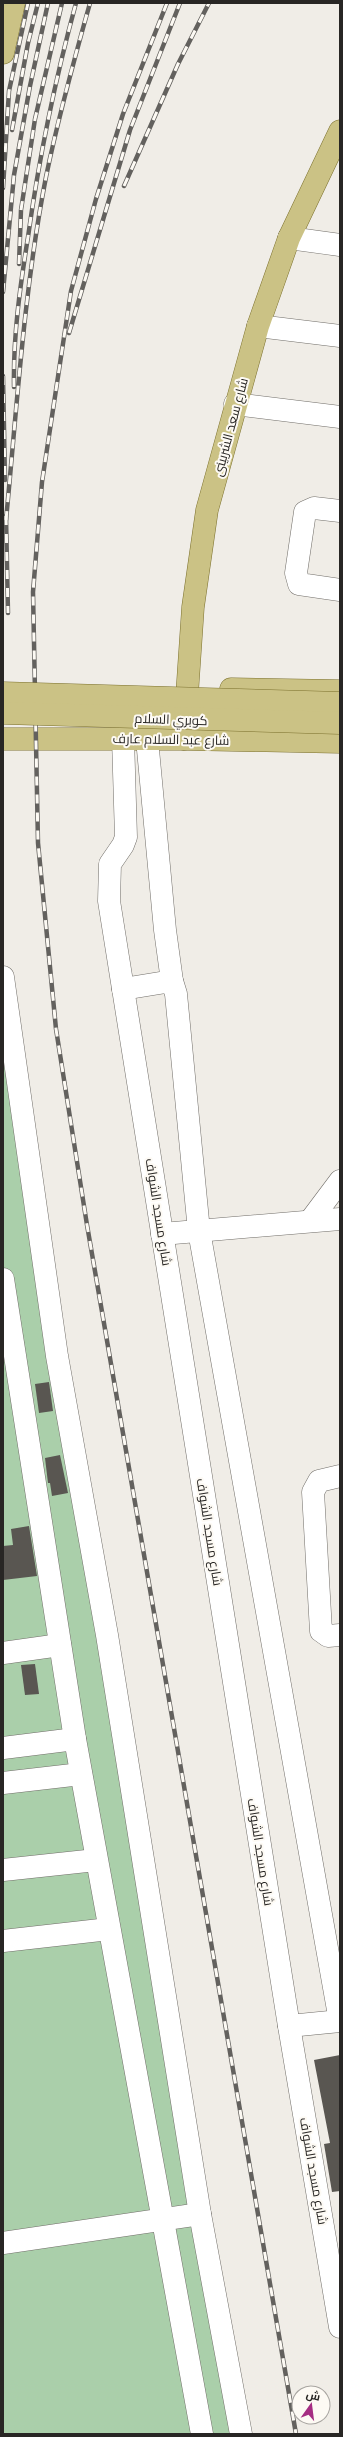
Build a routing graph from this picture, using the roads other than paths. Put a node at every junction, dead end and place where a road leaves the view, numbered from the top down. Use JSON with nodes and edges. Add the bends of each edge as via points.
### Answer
{"nodes":[{"id":1,"x":14,"y":3,"type":"edge"},
{"id":2,"x":3,"y":53,"type":"edge"},
{"id":3,"x":340,"y":131,"type":"edge"},
{"id":4,"x":332,"y":161,"type":"edge"},
{"id":5,"x":289,"y":238,"type":"junction"},
{"id":6,"x":340,"y":245,"type":"edge"},
{"id":7,"x":258,"y":326,"type":"junction"},
{"id":8,"x":340,"y":336,"type":"edge"},
{"id":9,"x":235,"y":404,"type":"junction"},
{"id":10,"x":340,"y":417,"type":"edge"},
{"id":11,"x":340,"y":511,"type":"edge"},
{"id":12,"x":340,"y":590,"type":"edge"},
{"id":13,"x":3,"y":684,"type":"edge"},
{"id":14,"x":186,"y":689,"type":"junction"},
{"id":15,"x":340,"y":691,"type":"edge"},
{"id":16,"x":3,"y":692,"type":"edge"},
{"id":17,"x":340,"y":703,"type":"edge"},
{"id":18,"x":3,"y":713,"type":"edge"},
{"id":19,"x":340,"y":723,"type":"edge"},
{"id":20,"x":123,"y":738,"type":"junction"},
{"id":21,"x":3,"y":739,"type":"edge"},
{"id":22,"x":147,"y":739,"type":"junction"},
{"id":23,"x":184,"y":739,"type":"junction"},
{"id":24,"x":340,"y":742,"type":"edge"},
{"id":25,"x":3,"y":976,"type":"edge"},
{"id":26,"x":172,"y":980,"type":"junction"},
{"id":27,"x":123,"y":989,"type":"junction"},
{"id":28,"x":340,"y":1181,"type":"edge"},
{"id":29,"x":340,"y":1219,"type":"edge"},
{"id":30,"x":310,"y":1221,"type":"junction"},
{"id":31,"x":199,"y":1231,"type":"junction"},
{"id":32,"x":162,"y":1234,"type":"junction"},
{"id":33,"x":3,"y":1279,"type":"edge"},
{"id":34,"x":340,"y":1476,"type":"edge"},
{"id":35,"x":340,"y":1635,"type":"edge"},
{"id":36,"x":60,"y":1645,"type":"junction"},
{"id":37,"x":3,"y":1652,"type":"edge"},
{"id":38,"x":75,"y":1739,"type":"junction"},
{"id":39,"x":3,"y":1748,"type":"edge"},
{"id":40,"x":81,"y":1774,"type":"junction"},
{"id":41,"x":3,"y":1783,"type":"edge"},
{"id":42,"x":96,"y":1860,"type":"junction"},
{"id":43,"x":3,"y":1870,"type":"edge"},
{"id":44,"x":109,"y":1930,"type":"junction"},
{"id":45,"x":3,"y":1941,"type":"edge"},
{"id":46,"x":340,"y":2021,"type":"edge"},
{"id":47,"x":289,"y":2026,"type":"junction"},
{"id":48,"x":200,"y":2214,"type":"junction"},
{"id":49,"x":163,"y":2218,"type":"junction"},
{"id":50,"x":3,"y":2243,"type":"edge"},
{"id":51,"x":340,"y":2327,"type":"edge"},
{"id":52,"x":202,"y":2434,"type":"edge"},
{"id":53,"x":241,"y":2434,"type":"edge"}],
"edges":[{"from":1,"to":2,"type":"main road"},
{"from":3,"to":4,"type":"main road","name":"شارع سعد الشربينى"},
{"from":4,"to":5,"type":"main road","name":"شارع سعد الشربينى"},
{"from":5,"to":6,"type":"street"},
{"from":5,"to":7,"type":"main road","name":"شارع سعد الشربينى"},
{"from":7,"to":8,"type":"street"},
{"from":7,"to":9,"type":"main road","name":"شارع سعد الشربينى"},
{"from":9,"to":10,"type":"street"},
{"from":9,"to":14,"type":"main road","name":"شارع سعد الشربينى","via":[[207,510],[193,607]]},
{"from":11,"to":12,"type":"street","via":[[309,508],[304,516],[296,573],[299,584]]},
{"from":13,"to":14,"type":"main road"},
{"from":14,"to":15,"type":"main road"},
{"from":14,"to":23,"type":"main road","name":"شارع سعد الشربينى"},
{"from":16,"to":17,"type":"main road","name":"كوبري السلام","bridge":true},
{"from":18,"to":19,"type":"main road","name":"كوبري السلام","bridge":true},
{"from":20,"to":21,"type":"main road","name":"شارع عبد السلام عارف"},
{"from":20,"to":22,"type":"main road","name":"شارع عبد السلام عارف"},
{"from":20,"to":27,"type":"street","name":"شارع مسجد الشواف","via":[[126,837],[110,864],[109,883]]},
{"from":22,"to":23,"type":"main road","name":"شارع عبد السلام عارف"},
{"from":22,"to":26,"type":"street"},
{"from":23,"to":24,"type":"main road","name":"شارع عبد السلام عارف"},
{"from":25,"to":48,"type":"street","via":[[57,1356],[107,1635]]},
{"from":26,"to":27,"type":"street"},
{"from":26,"to":31,"type":"street","via":[[176,994]]},
{"from":27,"to":32,"type":"street","name":"شارع مسجد الشواف"},
{"from":28,"to":30,"type":"street"},
{"from":29,"to":30,"type":"street"},
{"from":30,"to":31,"type":"street"},
{"from":31,"to":32,"type":"street"},
{"from":31,"to":46,"type":"street"},
{"from":32,"to":47,"type":"street","name":"شارع مسجد الشواف"},
{"from":33,"to":36,"type":"street"},
{"from":34,"to":35,"type":"street","via":[[319,1481],[313,1492],[321,1631],[328,1636]]},
{"from":36,"to":37,"type":"street"},
{"from":36,"to":38,"type":"street"},
{"from":38,"to":39,"type":"street"},
{"from":38,"to":40,"type":"street"},
{"from":40,"to":41,"type":"street"},
{"from":40,"to":42,"type":"street"},
{"from":42,"to":43,"type":"street"},
{"from":42,"to":44,"type":"street"},
{"from":44,"to":45,"type":"street"},
{"from":44,"to":49,"type":"street"},
{"from":46,"to":47,"type":"street"},
{"from":47,"to":51,"type":"street","name":"شارع مسجد الشواف"},
{"from":48,"to":49,"type":"street"},
{"from":48,"to":53,"type":"street"},
{"from":49,"to":50,"type":"street"},
{"from":49,"to":52,"type":"street"}]}
